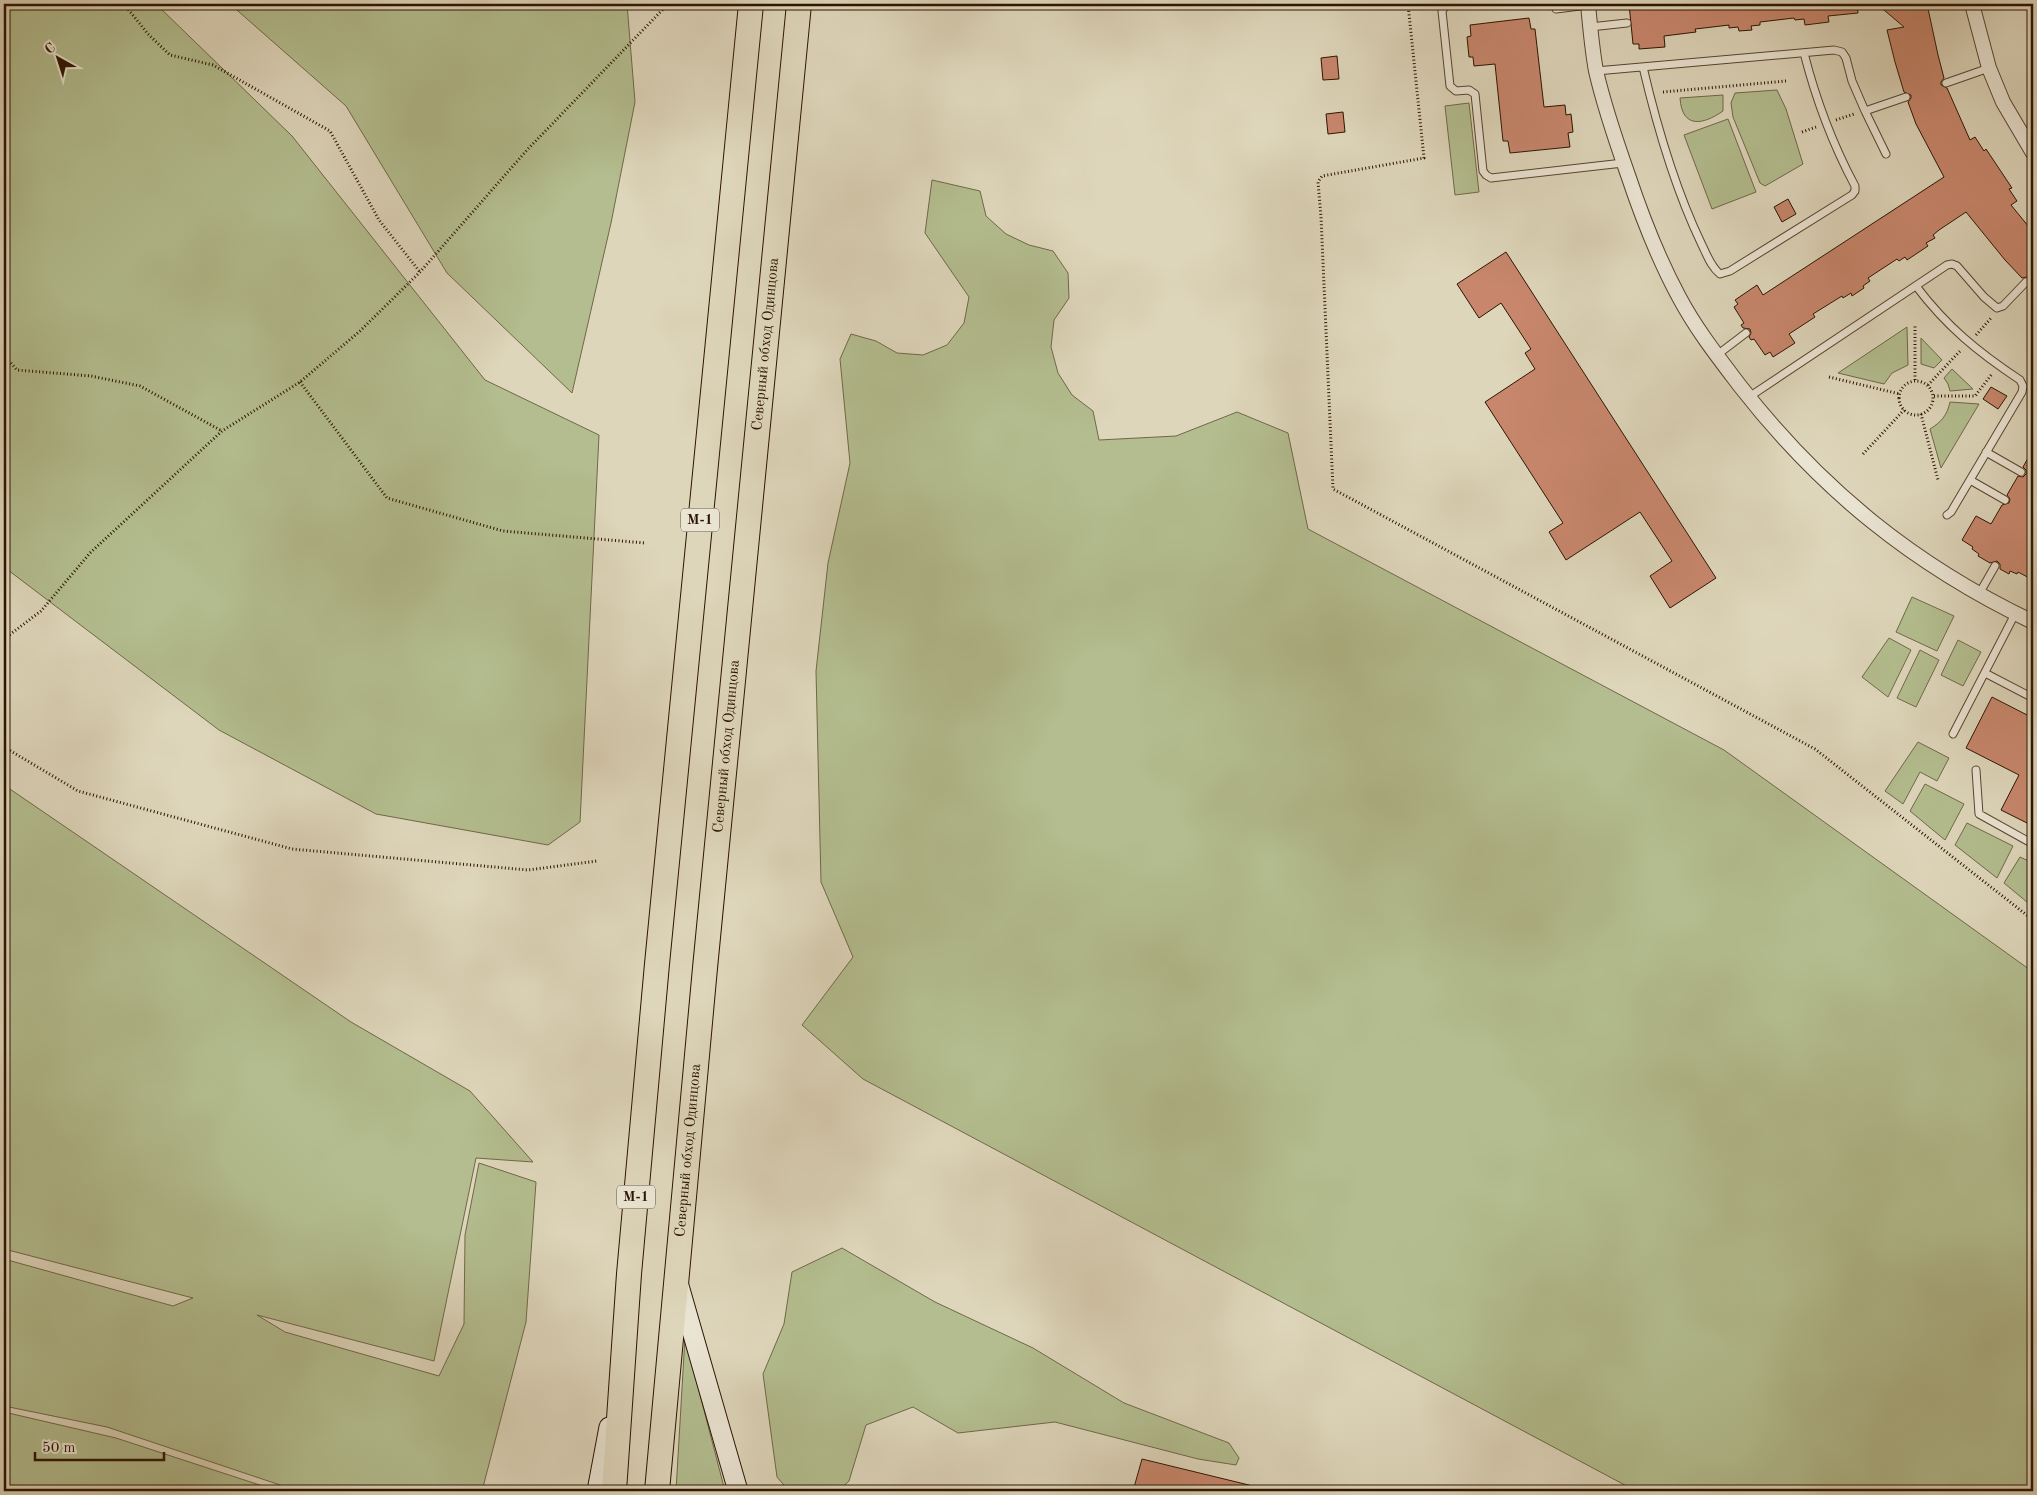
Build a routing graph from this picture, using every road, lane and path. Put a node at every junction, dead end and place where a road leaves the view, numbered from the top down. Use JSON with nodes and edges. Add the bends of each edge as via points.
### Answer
{"nodes":[{"id":1,"x":124,"y":4,"type":"edge"},
{"id":2,"x":668,"y":4,"type":"edge"},
{"id":3,"x":751,"y":4,"type":"edge"},
{"id":4,"x":799,"y":4,"type":"edge"},
{"id":5,"x":1408,"y":4,"type":"edge"},
{"id":6,"x":1447,"y":4,"type":"edge"},
{"id":7,"x":1972,"y":4,"type":"edge"},
{"id":8,"x":1588,"y":5,"type":"edge"},
{"id":9,"x":1556,"y":9,"type":"dead end"},
{"id":10,"x":1627,"y":23,"type":"dead end"},
{"id":11,"x":1590,"y":27,"type":"junction"},
{"id":12,"x":1804,"y":53,"type":"junction"},
{"id":13,"x":1643,"y":67,"type":"junction"},
{"id":14,"x":1989,"y":68,"type":"junction"},
{"id":15,"x":1596,"y":71,"type":"junction"},
{"id":16,"x":1786,"y":81,"type":"dead end"},
{"id":17,"x":1946,"y":83,"type":"dead end"},
{"id":18,"x":1663,"y":92,"type":"dead end"},
{"id":19,"x":1906,"y":97,"type":"dead end"},
{"id":20,"x":1865,"y":111,"type":"junction"},
{"id":21,"x":1852,"y":115,"type":"dead end"},
{"id":22,"x":1841,"y":119,"type":"dead end"},
{"id":23,"x":2033,"y":153,"type":"edge"},
{"id":24,"x":1886,"y":154,"type":"dead end"},
{"id":25,"x":1624,"y":163,"type":"junction"},
{"id":26,"x":420,"y":272,"type":"junction"},
{"id":27,"x":2026,"y":282,"type":"dead end"},
{"id":28,"x":1916,"y":286,"type":"junction"},
{"id":29,"x":1990,"y":319,"type":"dead end"},
{"id":30,"x":1915,"y":325,"type":"dead end"},
{"id":31,"x":1746,"y":333,"type":"dead end"},
{"id":32,"x":1968,"y":343,"type":"junction"},
{"id":33,"x":4,"y":355,"type":"edge"},
{"id":34,"x":1716,"y":355,"type":"junction"},
{"id":35,"x":1998,"y":365,"type":"junction"},
{"id":36,"x":1829,"y":378,"type":"dead end"},
{"id":37,"x":1915,"y":380,"type":"junction"},
{"id":38,"x":300,"y":382,"type":"junction"},
{"id":39,"x":1928,"y":385,"type":"junction"},
{"id":40,"x":1900,"y":394,"type":"junction"},
{"id":41,"x":1934,"y":396,"type":"junction"},
{"id":42,"x":1749,"y":397,"type":"junction"},
{"id":43,"x":1904,"y":410,"type":"junction"},
{"id":44,"x":1921,"y":414,"type":"junction"},
{"id":45,"x":222,"y":431,"type":"junction"},
{"id":46,"x":1986,"y":452,"type":"junction"},
{"id":47,"x":1863,"y":454,"type":"dead end"},
{"id":48,"x":2021,"y":472,"type":"dead end"},
{"id":49,"x":1938,"y":480,"type":"dead end"},
{"id":50,"x":1970,"y":480,"type":"junction"},
{"id":51,"x":2005,"y":500,"type":"dead end"},
{"id":52,"x":1947,"y":515,"type":"dead end"},
{"id":53,"x":645,"y":542,"type":"dead end"},
{"id":54,"x":1995,"y":566,"type":"dead end"},
{"id":55,"x":1979,"y":594,"type":"junction"},
{"id":56,"x":2027,"y":616,"type":"edge"},
{"id":57,"x":4,"y":639,"type":"edge"},
{"id":58,"x":1984,"y":673,"type":"junction"},
{"id":59,"x":2033,"y":698,"type":"edge"},
{"id":60,"x":1953,"y":734,"type":"dead end"},
{"id":61,"x":4,"y":747,"type":"edge"},
{"id":62,"x":1976,"y":770,"type":"dead end"},
{"id":63,"x":2033,"y":844,"type":"edge"},
{"id":64,"x":597,"y":862,"type":"dead end"},
{"id":65,"x":2033,"y":920,"type":"edge"},
{"id":66,"x":677,"y":1278,"type":"junction"},
{"id":67,"x":623,"y":1357,"type":"junction"},
{"id":68,"x":597,"y":1491,"type":"edge"},
{"id":69,"x":614,"y":1491,"type":"edge"},
{"id":70,"x":657,"y":1491,"type":"edge"},
{"id":71,"x":738,"y":1491,"type":"edge"}],
"edges":[{"from":1,"to":26,"type":"path","via":[[170,56],[213,65],[330,130],[379,220]]},
{"from":2,"to":26,"type":"path","via":[[527,150]]},
{"from":3,"to":67,"type":"highway","number":"М-1","via":[[657,964]]},
{"from":4,"to":66,"type":"highway","name":"Северный обход Одинцова"},
{"from":5,"to":65,"type":"path","via":[[1424,158],[1322,176],[1318,182],[1333,489],[1815,749]]},
{"from":6,"to":25,"type":"lane","via":[[1442,11],[1450,86],[1456,91],[1469,90],[1475,94],[1486,175],[1491,178]]},
{"from":7,"to":14,"type":"street"},
{"from":8,"to":9,"type":"lane"},
{"from":8,"to":11,"type":"street"},
{"from":10,"to":11,"type":"lane"},
{"from":11,"to":15,"type":"street"},
{"from":12,"to":13,"type":"lane"},
{"from":12,"to":13,"type":"lane","via":[[1814,92],[1855,191],[1730,271],[1720,274],[1714,269],[1695,232],[1654,114]]},
{"from":12,"to":20,"type":"lane","via":[[1842,52]]},
{"from":13,"to":15,"type":"lane"},
{"from":14,"to":17,"type":"lane"},
{"from":14,"to":23,"type":"street","via":[[2003,102]]},
{"from":15,"to":25,"type":"street"},
{"from":16,"to":18,"type":"path"},
{"from":19,"to":20,"type":"lane"},
{"from":20,"to":24,"type":"lane"},
{"from":21,"to":22,"type":"path"},
{"from":25,"to":34,"type":"street","via":[[1639,208],[1679,298]]},
{"from":26,"to":38,"type":"path","via":[[360,331]]},
{"from":27,"to":28,"type":"lane","via":[[2003,306],[1997,308],[1952,264]]},
{"from":28,"to":32,"type":"lane","via":[[1933,309]]},
{"from":28,"to":42,"type":"lane"},
{"from":29,"to":32,"type":"path"},
{"from":30,"to":37,"type":"path"},
{"from":31,"to":34,"type":"lane"},
{"from":32,"to":35,"type":"lane"},
{"from":32,"to":39,"type":"path"},
{"from":33,"to":45,"type":"path","via":[[17,370],[91,376],[140,386]]},
{"from":34,"to":42,"type":"street"},
{"from":35,"to":41,"type":"path","via":[[1975,396]]},
{"from":35,"to":46,"type":"lane","via":[[2020,380],[2023,386]]},
{"from":36,"to":40,"type":"path"},
{"from":37,"to":39,"type":"path"},
{"from":37,"to":40,"type":"path","via":[[1904,385]]},
{"from":38,"to":45,"type":"path"},
{"from":38,"to":53,"type":"path","via":[[387,498],[503,531]]},
{"from":39,"to":41,"type":"path"},
{"from":40,"to":43,"type":"path"},
{"from":41,"to":44,"type":"path","via":[[1929,410]]},
{"from":42,"to":55,"type":"street","via":[[1775,430],[1848,502],[1928,564]]},
{"from":43,"to":44,"type":"path","via":[[1910,414]]},
{"from":43,"to":47,"type":"path"},
{"from":44,"to":49,"type":"path"},
{"from":45,"to":57,"type":"path","via":[[90,553],[41,611]]},
{"from":46,"to":48,"type":"lane"},
{"from":46,"to":50,"type":"lane"},
{"from":50,"to":51,"type":"lane"},
{"from":50,"to":52,"type":"lane"},
{"from":54,"to":55,"type":"lane"},
{"from":55,"to":56,"type":"street"},
{"from":56,"to":58,"type":"lane"},
{"from":58,"to":59,"type":"lane"},
{"from":58,"to":60,"type":"lane"},
{"from":61,"to":64,"type":"path","via":[[78,791],[292,849],[528,870]]},
{"from":62,"to":63,"type":"lane","via":[[1979,814]]},
{"from":66,"to":70,"type":"highway","name":"Северный обход Одинцова"},
{"from":66,"to":71,"type":"main road"},
{"from":67,"to":68,"type":"main road","number":"М-1"},
{"from":67,"to":69,"type":"highway","number":"М-1"}]}
